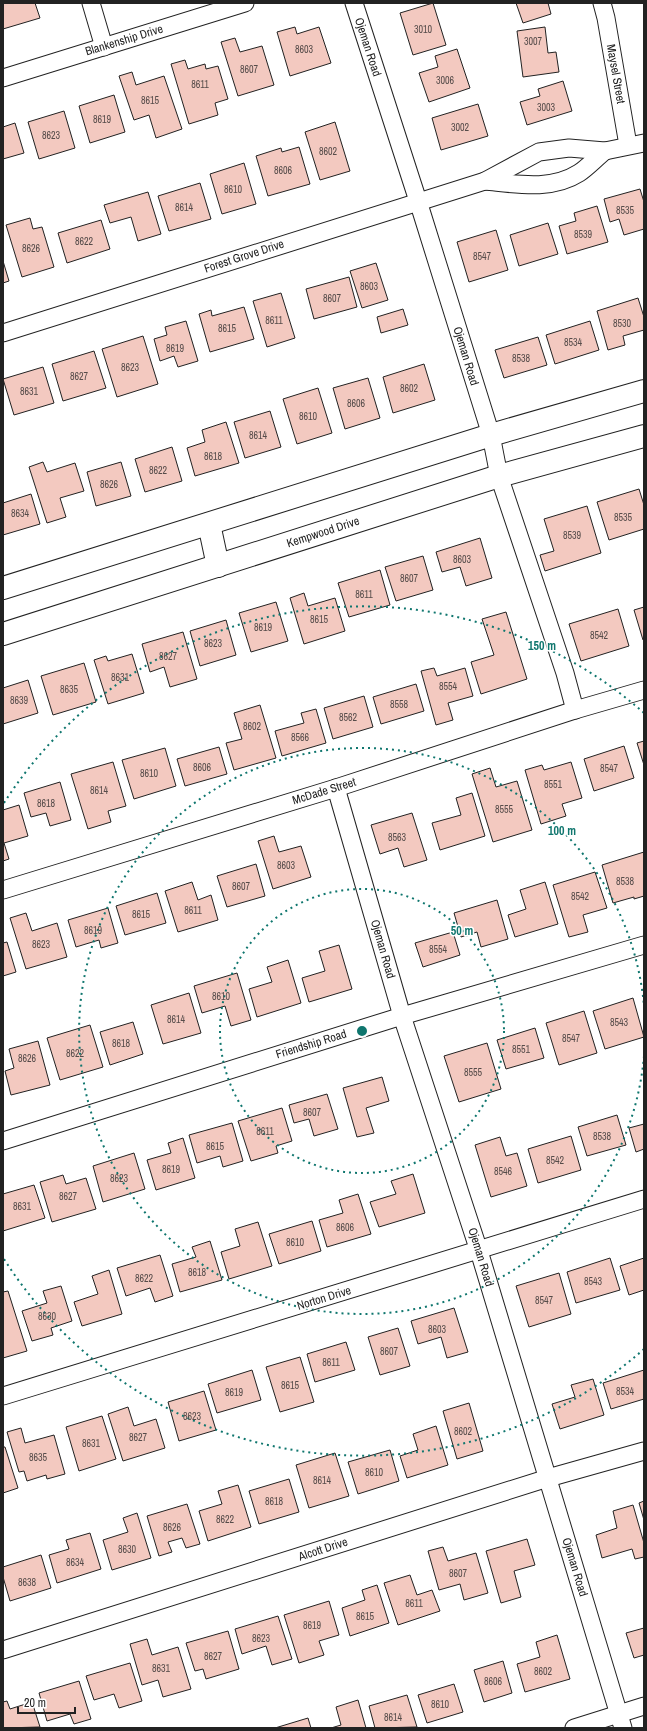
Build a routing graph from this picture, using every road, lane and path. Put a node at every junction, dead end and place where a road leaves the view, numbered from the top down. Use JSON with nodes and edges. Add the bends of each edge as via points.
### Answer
{"nodes":[{"id":1,"x":91,"y":3,"type":"edge"},
{"id":2,"x":245,"y":3,"type":"edge"},
{"id":3,"x":354,"y":3,"type":"edge"},
{"id":4,"x":602,"y":3,"type":"edge"},
{"id":5,"x":104,"y":47,"type":"junction"},
{"id":6,"x":3,"y":78,"type":"edge"},
{"id":7,"x":636,"y":144,"type":"edge"},
{"id":8,"x":605,"y":151,"type":"junction"},
{"id":9,"x":485,"y":181,"type":"junction"},
{"id":10,"x":418,"y":201,"type":"junction"},
{"id":11,"x":3,"y":333,"type":"edge"},
{"id":12,"x":644,"y":391,"type":"edge"},
{"id":13,"x":491,"y":435,"type":"junction"},
{"id":14,"x":644,"y":436,"type":"edge"},
{"id":15,"x":499,"y":476,"type":"junction"},
{"id":16,"x":209,"y":524,"type":"junction"},
{"id":17,"x":218,"y":566,"type":"junction"},
{"id":18,"x":3,"y":588,"type":"edge"},
{"id":19,"x":3,"y":634,"type":"edge"},
{"id":20,"x":644,"y":690,"type":"edge"},
{"id":21,"x":575,"y":710,"type":"junction"},
{"id":22,"x":336,"y":788,"type":"junction"},
{"id":23,"x":3,"y":890,"type":"edge"},
{"id":24,"x":644,"y":946,"type":"edge"},
{"id":25,"x":402,"y":1016,"type":"junction"},
{"id":26,"x":3,"y":1141,"type":"edge"},
{"id":27,"x":644,"y":1199,"type":"edge"},
{"id":28,"x":479,"y":1251,"type":"junction"},
{"id":29,"x":3,"y":1396,"type":"edge"},
{"id":30,"x":644,"y":1451,"type":"edge"},
{"id":31,"x":548,"y":1478,"type":"junction"},
{"id":32,"x":3,"y":1650,"type":"edge"},
{"id":33,"x":644,"y":1706,"type":"edge"},
{"id":34,"x":621,"y":1721,"type":"edge"},
{"id":35,"x":574,"y":1728,"type":"edge"}],
"edges":[{"from":1,"to":5,"type":"street"},
{"from":2,"to":5,"type":"street","name":"Blankenship Drive"},
{"from":3,"to":10,"type":"street","name":"Ojeman Road"},
{"from":4,"to":7,"type":"street","name":"Maysel Street"},
{"from":5,"to":6,"type":"street","name":"Blankenship Drive"},
{"from":7,"to":8,"type":"street","name":"Forest Grove Drive"},
{"from":8,"to":9,"type":"street","name":"Forest Grove Drive","via":[[568,148],[539,152]]},
{"from":8,"to":9,"type":"street","name":"Forest Grove Drive","via":[[578,173],[553,184],[524,185]]},
{"from":9,"to":10,"type":"street","name":"Forest Grove Drive"},
{"from":10,"to":11,"type":"street","name":"Forest Grove Drive"},
{"from":10,"to":13,"type":"street","name":"Ojeman Road"},
{"from":12,"to":13,"type":"main road"},
{"from":13,"to":15,"type":"street","name":"Ojeman Road"},
{"from":13,"to":16,"type":"main road"},
{"from":14,"to":15,"type":"main road","name":"Kempwood Drive"},
{"from":15,"to":17,"type":"main road","name":"Kempwood Drive"},
{"from":15,"to":21,"type":"street","name":"Ojeman Road"},
{"from":16,"to":17,"type":"main road"},
{"from":16,"to":18,"type":"main road"},
{"from":17,"to":19,"type":"main road","name":"Kempwood Drive"},
{"from":20,"to":21,"type":"street","name":"McDade Street"},
{"from":21,"to":22,"type":"street","name":"McDade Street"},
{"from":22,"to":23,"type":"street","name":"McDade Street"},
{"from":22,"to":25,"type":"street","name":"Ojeman Road"},
{"from":24,"to":25,"type":"street","name":"Friendship Road"},
{"from":25,"to":26,"type":"street","name":"Friendship Road"},
{"from":25,"to":28,"type":"street","name":"Ojeman Road"},
{"from":27,"to":28,"type":"street","name":"Norton Drive"},
{"from":28,"to":29,"type":"street","name":"Norton Drive"},
{"from":28,"to":31,"type":"street","name":"Ojeman Road"},
{"from":30,"to":31,"type":"street","name":"Alcott Drive"},
{"from":31,"to":32,"type":"street","name":"Alcott Drive"},
{"from":31,"to":34,"type":"street","name":"Ojeman Road"},
{"from":33,"to":34,"type":"street"},
{"from":34,"to":35,"type":"street"}]}
